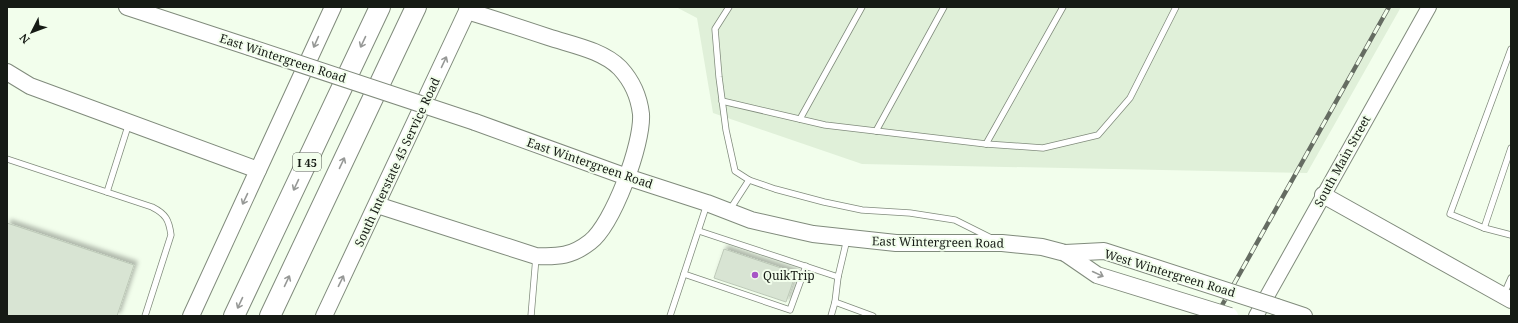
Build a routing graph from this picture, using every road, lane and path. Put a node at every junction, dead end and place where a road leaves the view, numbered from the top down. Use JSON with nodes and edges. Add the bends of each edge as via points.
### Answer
{"nodes":[{"id":1,"x":127,"y":7,"type":"edge"},
{"id":2,"x":333,"y":7,"type":"edge"},
{"id":3,"x":380,"y":7,"type":"edge"},
{"id":4,"x":416,"y":7,"type":"edge"},
{"id":5,"x":728,"y":7,"type":"edge"},
{"id":6,"x":862,"y":7,"type":"edge"},
{"id":7,"x":944,"y":7,"type":"edge"},
{"id":8,"x":1063,"y":7,"type":"edge"},
{"id":9,"x":1176,"y":7,"type":"edge"},
{"id":10,"x":1429,"y":7,"type":"edge"},
{"id":11,"x":468,"y":9,"type":"edge"},
{"id":12,"x":1511,"y":49,"type":"edge"},
{"id":13,"x":7,"y":72,"type":"edge"},
{"id":14,"x":722,"y":101,"type":"junction"},
{"id":15,"x":800,"y":119,"type":"junction"},
{"id":16,"x":129,"y":123,"type":"junction"},
{"id":17,"x":876,"y":131,"type":"junction"},
{"id":18,"x":986,"y":144,"type":"junction"},
{"id":19,"x":1511,"y":148,"type":"edge"},
{"id":20,"x":7,"y":158,"type":"edge"},
{"id":21,"x":258,"y":170,"type":"junction"},
{"id":22,"x":627,"y":177,"type":"junction"},
{"id":23,"x":749,"y":180,"type":"junction"},
{"id":24,"x":107,"y":192,"type":"junction"},
{"id":25,"x":1323,"y":195,"type":"junction"},
{"id":26,"x":707,"y":203,"type":"junction"},
{"id":27,"x":377,"y":205,"type":"junction"},
{"id":28,"x":729,"y":211,"type":"junction"},
{"id":29,"x":1484,"y":228,"type":"junction"},
{"id":30,"x":699,"y":231,"type":"junction"},
{"id":31,"x":1511,"y":235,"type":"edge"},
{"id":32,"x":847,"y":238,"type":"junction"},
{"id":33,"x":1002,"y":243,"type":"junction"},
{"id":34,"x":1065,"y":253,"type":"junction"},
{"id":35,"x":536,"y":256,"type":"junction"},
{"id":36,"x":806,"y":266,"type":"junction"},
{"id":37,"x":684,"y":274,"type":"junction"},
{"id":38,"x":838,"y":277,"type":"junction"},
{"id":39,"x":1511,"y":278,"type":"edge"},
{"id":40,"x":1507,"y":298,"type":"edge"},
{"id":41,"x":835,"y":302,"type":"junction"},
{"id":42,"x":145,"y":316,"type":"edge"},
{"id":43,"x":191,"y":316,"type":"edge"},
{"id":44,"x":234,"y":316,"type":"edge"},
{"id":45,"x":270,"y":316,"type":"edge"},
{"id":46,"x":324,"y":316,"type":"edge"},
{"id":47,"x":531,"y":316,"type":"edge"},
{"id":48,"x":670,"y":316,"type":"edge"},
{"id":49,"x":831,"y":316,"type":"edge"},
{"id":50,"x":873,"y":316,"type":"edge"},
{"id":51,"x":1230,"y":316,"type":"edge"},
{"id":52,"x":1256,"y":316,"type":"edge"},
{"id":53,"x":1304,"y":316,"type":"edge"}],
"edges":[{"from":1,"to":22,"type":"main road","name":"East Wintergreen Road","bridge":true,"via":[[475,122]]},
{"from":2,"to":21,"type":"main road","one_way":true},
{"from":3,"to":44,"type":"highway","number":"I 45","one_way":true},
{"from":45,"to":4,"type":"highway","number":"I 45","one_way":true},
{"from":5,"to":14,"type":"lane","via":[[715,29]]},
{"from":6,"to":15,"type":"lane"},
{"from":7,"to":17,"type":"lane"},
{"from":8,"to":18,"type":"lane"},
{"from":9,"to":18,"type":"lane","via":[[1130,98],[1098,135],[1043,148]]},
{"from":10,"to":25,"type":"street","name":"South Main Street"},
{"from":11,"to":22,"type":"main road","via":[[590,51],[610,60],[618,67],[637,94],[641,115],[639,136]]},
{"from":27,"to":11,"type":"main road","name":"South Interstate 45 Service Road","one_way":true},
{"from":12,"to":29,"type":"lane","via":[[1450,214]]},
{"from":13,"to":16,"type":"main road","via":[[30,86]]},
{"from":14,"to":15,"type":"lane"},
{"from":14,"to":23,"type":"lane","via":[[735,171]]},
{"from":15,"to":17,"type":"lane","via":[[825,125]]},
{"from":16,"to":21,"type":"main road"},
{"from":16,"to":24,"type":"lane"},
{"from":17,"to":18,"type":"lane"},
{"from":19,"to":29,"type":"lane"},
{"from":20,"to":24,"type":"lane"},
{"from":21,"to":43,"type":"main road","one_way":true},
{"from":22,"to":26,"type":"main road","name":"East Wintergreen Road"},
{"from":22,"to":35,"type":"main road","via":[[602,230],[591,241],[568,255]]},
{"from":23,"to":28,"type":"lane"},
{"from":23,"to":33,"type":"lane","via":[[775,189],[862,210],[910,213],[954,220]]},
{"from":24,"to":42,"type":"lane","via":[[152,207],[162,212],[169,223],[171,235]]},
{"from":25,"to":40,"type":"main road"},
{"from":25,"to":52,"type":"street","name":"South Main Street"},
{"from":26,"to":28,"type":"main road","name":"East Wintergreen Road"},
{"from":26,"to":30,"type":"lane"},
{"from":27,"to":35,"type":"main road"},
{"from":46,"to":27,"type":"main road","name":"South Interstate 45 Service Road","one_way":true},
{"from":28,"to":32,"type":"main road","name":"East Wintergreen Road","via":[[752,220],[813,234]]},
{"from":29,"to":31,"type":"lane"},
{"from":30,"to":36,"type":"lane"},
{"from":30,"to":37,"type":"lane"},
{"from":32,"to":33,"type":"main road","name":"East Wintergreen Road","via":[[896,243]]},
{"from":32,"to":38,"type":"lane"},
{"from":33,"to":34,"type":"main road","name":"East Wintergreen Road","via":[[1042,247]]},
{"from":34,"to":51,"type":"main road","name":"West Wintergreen Road","one_way":true,"bridge":true,"via":[[1097,275]]},
{"from":34,"to":53,"type":"main road","name":"West Wintergreen Road","bridge":true,"via":[[1104,251]]},
{"from":35,"to":47,"type":"lane"},
{"from":36,"to":37,"type":"lane","via":[[790,310]]},
{"from":36,"to":38,"type":"lane"},
{"from":37,"to":48,"type":"lane"},
{"from":38,"to":41,"type":"lane"},
{"from":39,"to":40,"type":"lane"},
{"from":41,"to":49,"type":"lane"},
{"from":41,"to":50,"type":"lane"}]}
